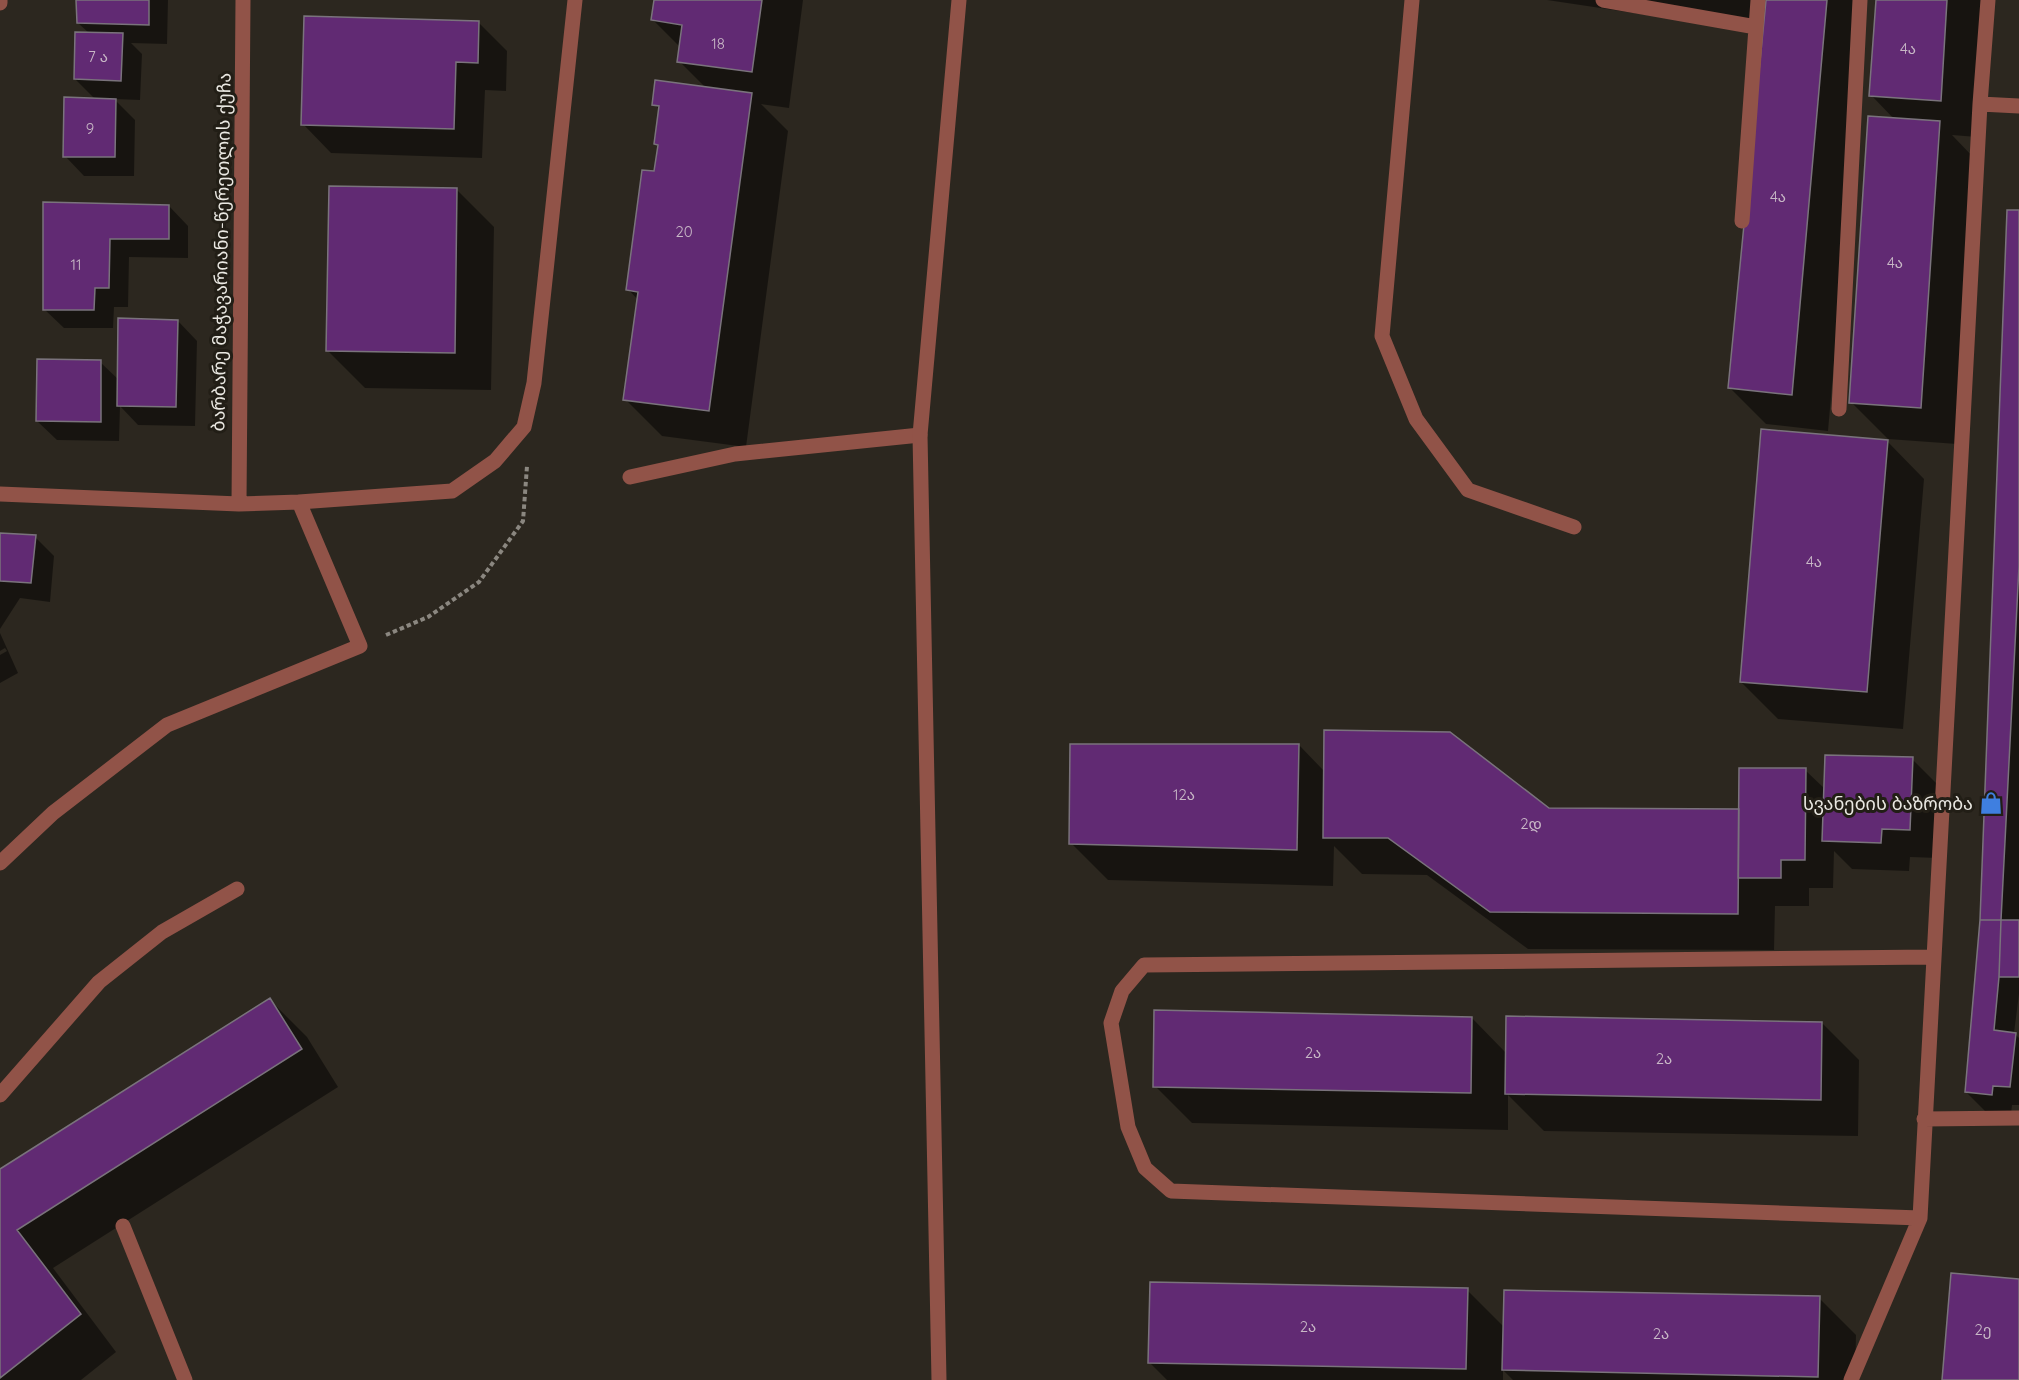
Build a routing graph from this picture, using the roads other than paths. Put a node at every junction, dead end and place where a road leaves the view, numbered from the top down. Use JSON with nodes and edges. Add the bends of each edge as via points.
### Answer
{"nodes":[{"id":1,"x":243,"y":0,"type":"edge"},
{"id":2,"x":575,"y":0,"type":"edge"},
{"id":3,"x":959,"y":0,"type":"edge"},
{"id":4,"x":1412,"y":0,"type":"edge"},
{"id":5,"x":1603,"y":0,"type":"edge"},
{"id":6,"x":1758,"y":0,"type":"edge"},
{"id":7,"x":1860,"y":0,"type":"edge"},
{"id":8,"x":1988,"y":0,"type":"edge"},
{"id":9,"x":1756,"y":27,"type":"junction"},
{"id":10,"x":1980,"y":104,"type":"junction"},
{"id":11,"x":2019,"y":106,"type":"edge"},
{"id":12,"x":1742,"y":221,"type":"dead end"},
{"id":13,"x":1839,"y":409,"type":"dead end"},
{"id":14,"x":920,"y":435,"type":"junction"},
{"id":15,"x":630,"y":477,"type":"dead end"},
{"id":16,"x":0,"y":494,"type":"edge"},
{"id":17,"x":299,"y":502,"type":"junction"},
{"id":18,"x":239,"y":504,"type":"junction"},
{"id":19,"x":1574,"y":526,"type":"dead end"},
{"id":20,"x":0,"y":863,"type":"edge"},
{"id":21,"x":237,"y":889,"type":"dead end"},
{"id":22,"x":1933,"y":957,"type":"junction"},
{"id":23,"x":0,"y":1095,"type":"edge"},
{"id":24,"x":2019,"y":1118,"type":"edge"},
{"id":25,"x":1924,"y":1119,"type":"junction"},
{"id":26,"x":1920,"y":1218,"type":"junction"},
{"id":27,"x":123,"y":1226,"type":"dead end"},
{"id":28,"x":185,"y":1380,"type":"edge"},
{"id":29,"x":939,"y":1380,"type":"edge"},
{"id":30,"x":1851,"y":1380,"type":"edge"}],
"edges":[{"from":1,"to":18,"type":"street","name":"ბარბარე მაჭავარიანი-წერეთლის ქუჩა"},
{"from":2,"to":17,"type":"street","via":[[534,383],[524,427],[495,461],[452,491]]},
{"from":3,"to":14,"type":"street"},
{"from":4,"to":19,"type":"street","via":[[1382,336],[1416,419],[1468,490]]},
{"from":5,"to":9,"type":"street"},
{"from":6,"to":9,"type":"street"},
{"from":7,"to":13,"type":"street"},
{"from":8,"to":10,"type":"street"},
{"from":9,"to":12,"type":"street"},
{"from":10,"to":11,"type":"street"},
{"from":10,"to":22,"type":"street"},
{"from":14,"to":15,"type":"street","via":[[735,454]]},
{"from":14,"to":29,"type":"street"},
{"from":16,"to":18,"type":"street"},
{"from":17,"to":18,"type":"street"},
{"from":17,"to":20,"type":"street","via":[[360,646],[167,725],[53,813]]},
{"from":21,"to":23,"type":"street","via":[[162,932],[99,982]]},
{"from":22,"to":25,"type":"street"},
{"from":22,"to":26,"type":"street","via":[[1144,965],[1122,991],[1111,1023],[1128,1127],[1145,1168],[1171,1191]]},
{"from":24,"to":25,"type":"street"},
{"from":25,"to":26,"type":"street"},
{"from":26,"to":30,"type":"street"},
{"from":27,"to":28,"type":"street"}]}
